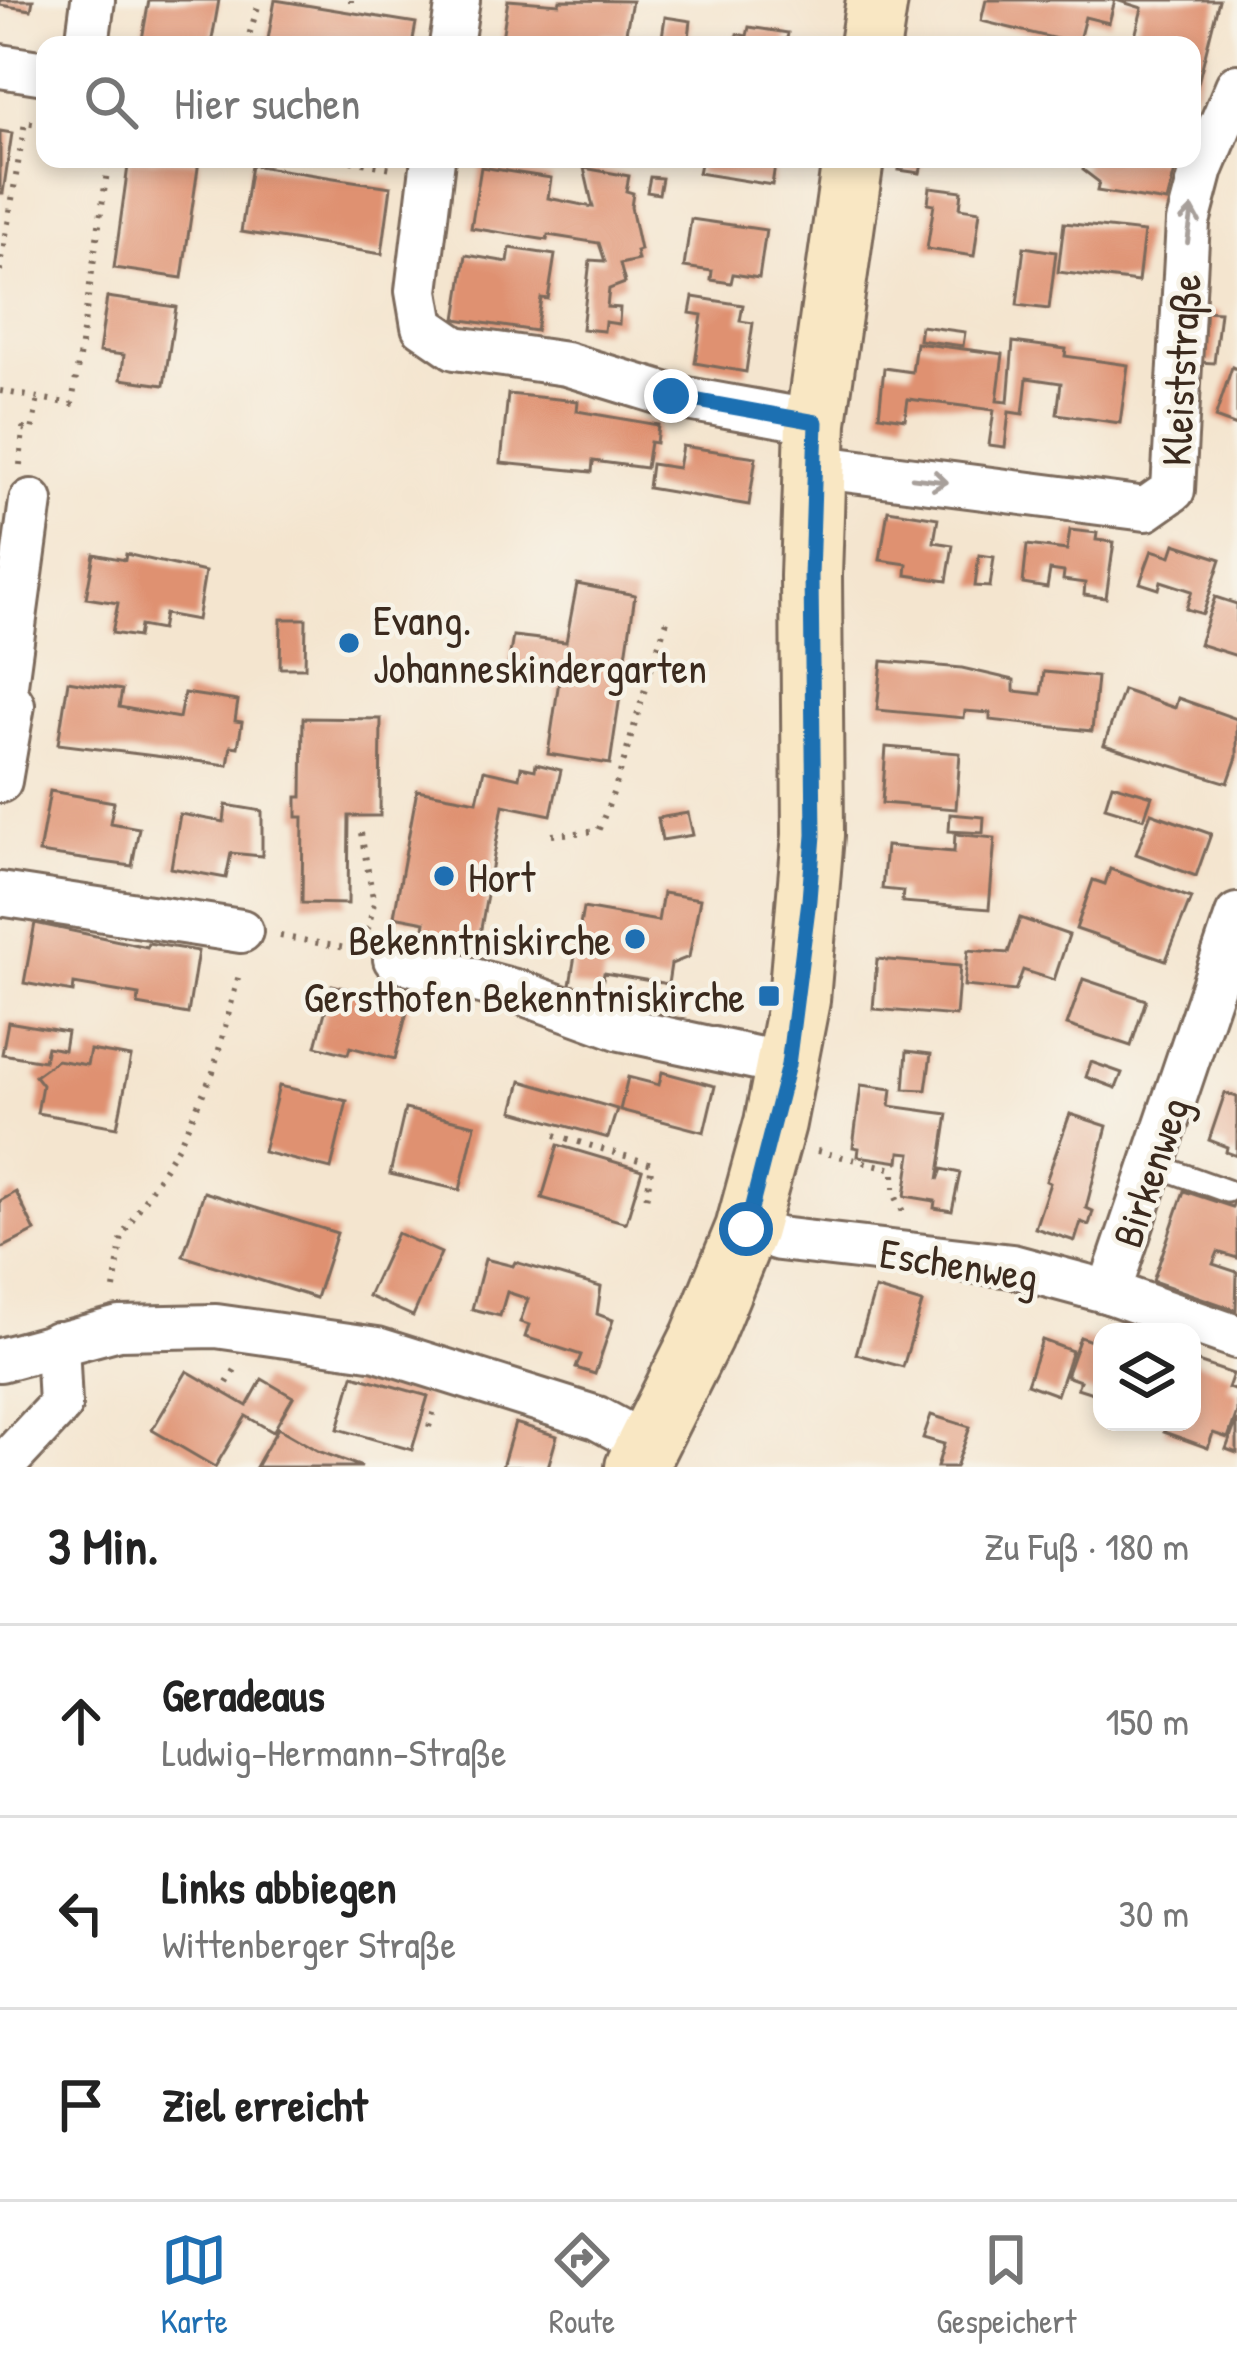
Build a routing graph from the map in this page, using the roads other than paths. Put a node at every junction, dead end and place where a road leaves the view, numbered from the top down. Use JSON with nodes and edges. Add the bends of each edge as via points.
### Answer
{"nodes":[{"id":1,"x":94,"y":0,"type":"edge"},
{"id":2,"x":458,"y":0,"type":"edge"},
{"id":3,"x":877,"y":0,"type":"edge"},
{"id":4,"x":88,"y":36,"type":"edge"},
{"id":5,"x":452,"y":36,"type":"edge"},
{"id":6,"x":871,"y":36,"type":"edge"},
{"id":7,"x":0,"y":66,"type":"edge"},
{"id":8,"x":36,"y":72,"type":"edge"},
{"id":9,"x":1231,"y":113,"type":"edge"},
{"id":10,"x":432,"y":168,"type":"edge"},
{"id":11,"x":853,"y":168,"type":"edge"},
{"id":12,"x":815,"y":444,"type":"junction"},
{"id":13,"x":31,"y":501,"type":"road end"},
{"id":14,"x":2,"y":692,"type":"edge"},
{"id":15,"x":0,"y":782,"type":"edge"},
{"id":16,"x":0,"y":894,"type":"edge"},
{"id":17,"x":1237,"y":914,"type":"edge"},
{"id":18,"x":245,"y":932,"type":"road end"},
{"id":19,"x":379,"y":955,"type":"road end"},
{"id":20,"x":1224,"y":995,"type":"edge"},
{"id":21,"x":788,"y":1065,"type":"junction"},
{"id":22,"x":1152,"y":1164,"type":"junction"},
{"id":23,"x":1227,"y":1191,"type":"dead end"},
{"id":24,"x":746,"y":1229,"type":"junction"},
{"id":25,"x":1109,"y":1292,"type":"junction"},
{"id":26,"x":1237,"y":1337,"type":"edge"},
{"id":27,"x":57,"y":1343,"type":"junction"},
{"id":28,"x":0,"y":1360,"type":"edge"},
{"id":29,"x":642,"y":1456,"type":"edge"},
{"id":30,"x":2,"y":1467,"type":"edge"}],
"edges":[{"from":1,"to":4,"type":"street"},
{"from":2,"to":5,"type":"street"},
{"from":3,"to":6,"type":"street"},
{"from":7,"to":8,"type":"street"},
{"from":12,"to":9,"type":"street","name":"Kleiststraße","one_way":true,"via":[[1146,508],[1173,490],[1188,222]]},
{"from":10,"to":12,"type":"street","via":[[417,291],[422,326],[455,348],[566,364]]},
{"from":11,"to":12,"type":"street"},
{"from":12,"to":21,"type":"street","via":[[814,835]]},
{"from":13,"to":14,"type":"street"},
{"from":14,"to":15,"type":"street","via":[[13,705]]},
{"from":16,"to":18,"type":"street"},
{"from":17,"to":20,"type":"street","name":"Birkenweg"},
{"from":19,"to":21,"type":"street","via":[[622,1029]]},
{"from":20,"to":22,"type":"street","name":"Birkenweg"},
{"from":21,"to":24,"type":"street"},
{"from":22,"to":23,"type":"lane"},
{"from":22,"to":25,"type":"street","name":"Birkenweg"},
{"from":24,"to":25,"type":"street","name":"Eschenweg","via":[[1012,1266]]},
{"from":24,"to":29,"type":"street"},
{"from":25,"to":26,"type":"street","name":"Eschenweg"},
{"from":27,"to":28,"type":"street"},
{"from":27,"to":29,"type":"street","via":[[119,1328],[216,1327],[377,1349],[597,1418]]},
{"from":27,"to":30,"type":"street","via":[[60,1405]]}]}
